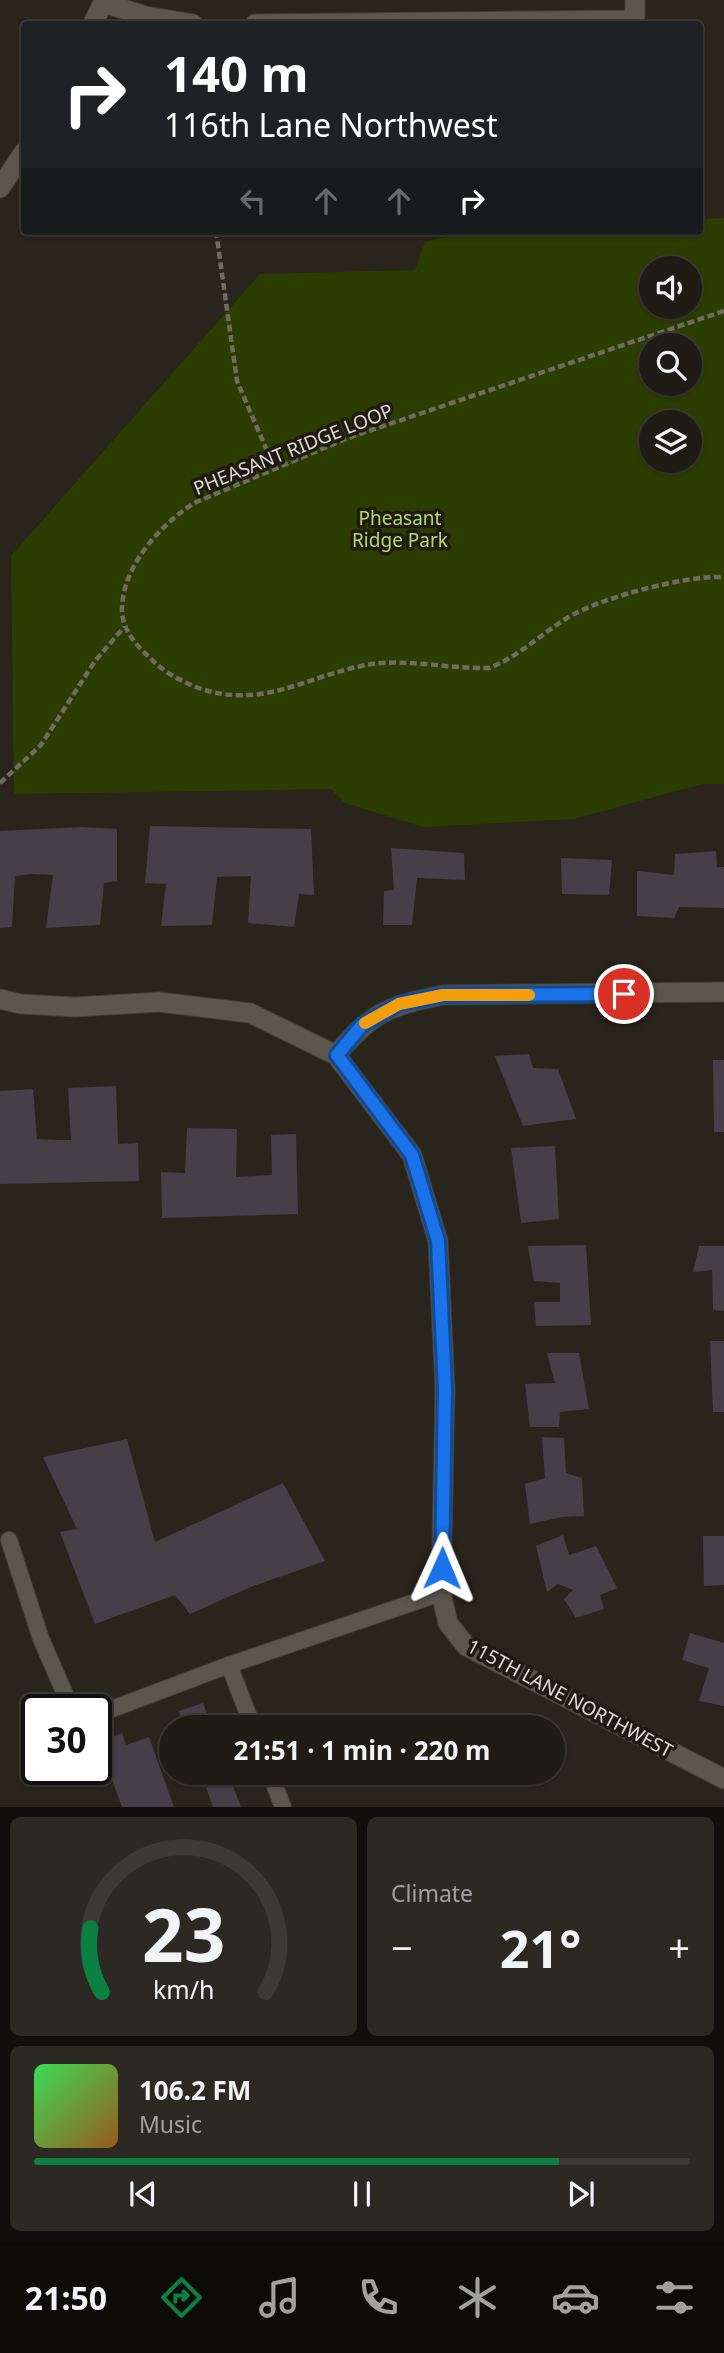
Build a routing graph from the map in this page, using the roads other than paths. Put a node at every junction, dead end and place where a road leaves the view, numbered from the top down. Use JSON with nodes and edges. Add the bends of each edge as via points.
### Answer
{"nodes":[{"id":1,"x":635,"y":0,"type":"edge"},
{"id":2,"x":103,"y":2,"type":"edge"},
{"id":3,"x":94,"y":21,"type":"edge"},
{"id":4,"x":175,"y":21,"type":"edge"},
{"id":5,"x":540,"y":21,"type":"edge"},
{"id":6,"x":21,"y":156,"type":"edge"},
{"id":7,"x":0,"y":188,"type":"edge"},
{"id":8,"x":724,"y":992,"type":"edge"},
{"id":9,"x":0,"y":999,"type":"edge"},
{"id":10,"x":337,"y":1055,"type":"junction"},
{"id":11,"x":9,"y":1540,"type":"dead end"},
{"id":12,"x":442,"y":1593,"type":"junction"},
{"id":13,"x":229,"y":1665,"type":"junction"},
{"id":14,"x":65,"y":1694,"type":"edge"},
{"id":15,"x":112,"y":1709,"type":"edge"},
{"id":16,"x":248,"y":1715,"type":"edge"},
{"id":17,"x":724,"y":1779,"type":"edge"},
{"id":18,"x":275,"y":1785,"type":"edge"},
{"id":19,"x":283,"y":1807,"type":"edge"}],
"edges":[{"from":1,"to":5,"type":"street","via":[[635,20]]},
{"from":2,"to":3,"type":"street"},
{"from":2,"to":4,"type":"street"},
{"from":6,"to":7,"type":"street"},
{"from":8,"to":10,"type":"street","via":[[443,995],[399,1004],[362,1025]]},
{"from":9,"to":10,"type":"street","via":[[75,1007],[159,1002],[250,1013]]},
{"from":10,"to":12,"type":"street","name":"115TH LANE NORTHWEST","via":[[412,1155],[438,1241],[445,1389]]},
{"from":11,"to":14,"type":"lane","via":[[41,1639]]},
{"from":12,"to":13,"type":"lane"},
{"from":12,"to":17,"type":"street","name":"115TH LANE NORTHWEST","via":[[448,1623],[466,1646]]},
{"from":13,"to":15,"type":"lane"},
{"from":13,"to":16,"type":"lane"},
{"from":18,"to":19,"type":"lane"}]}
